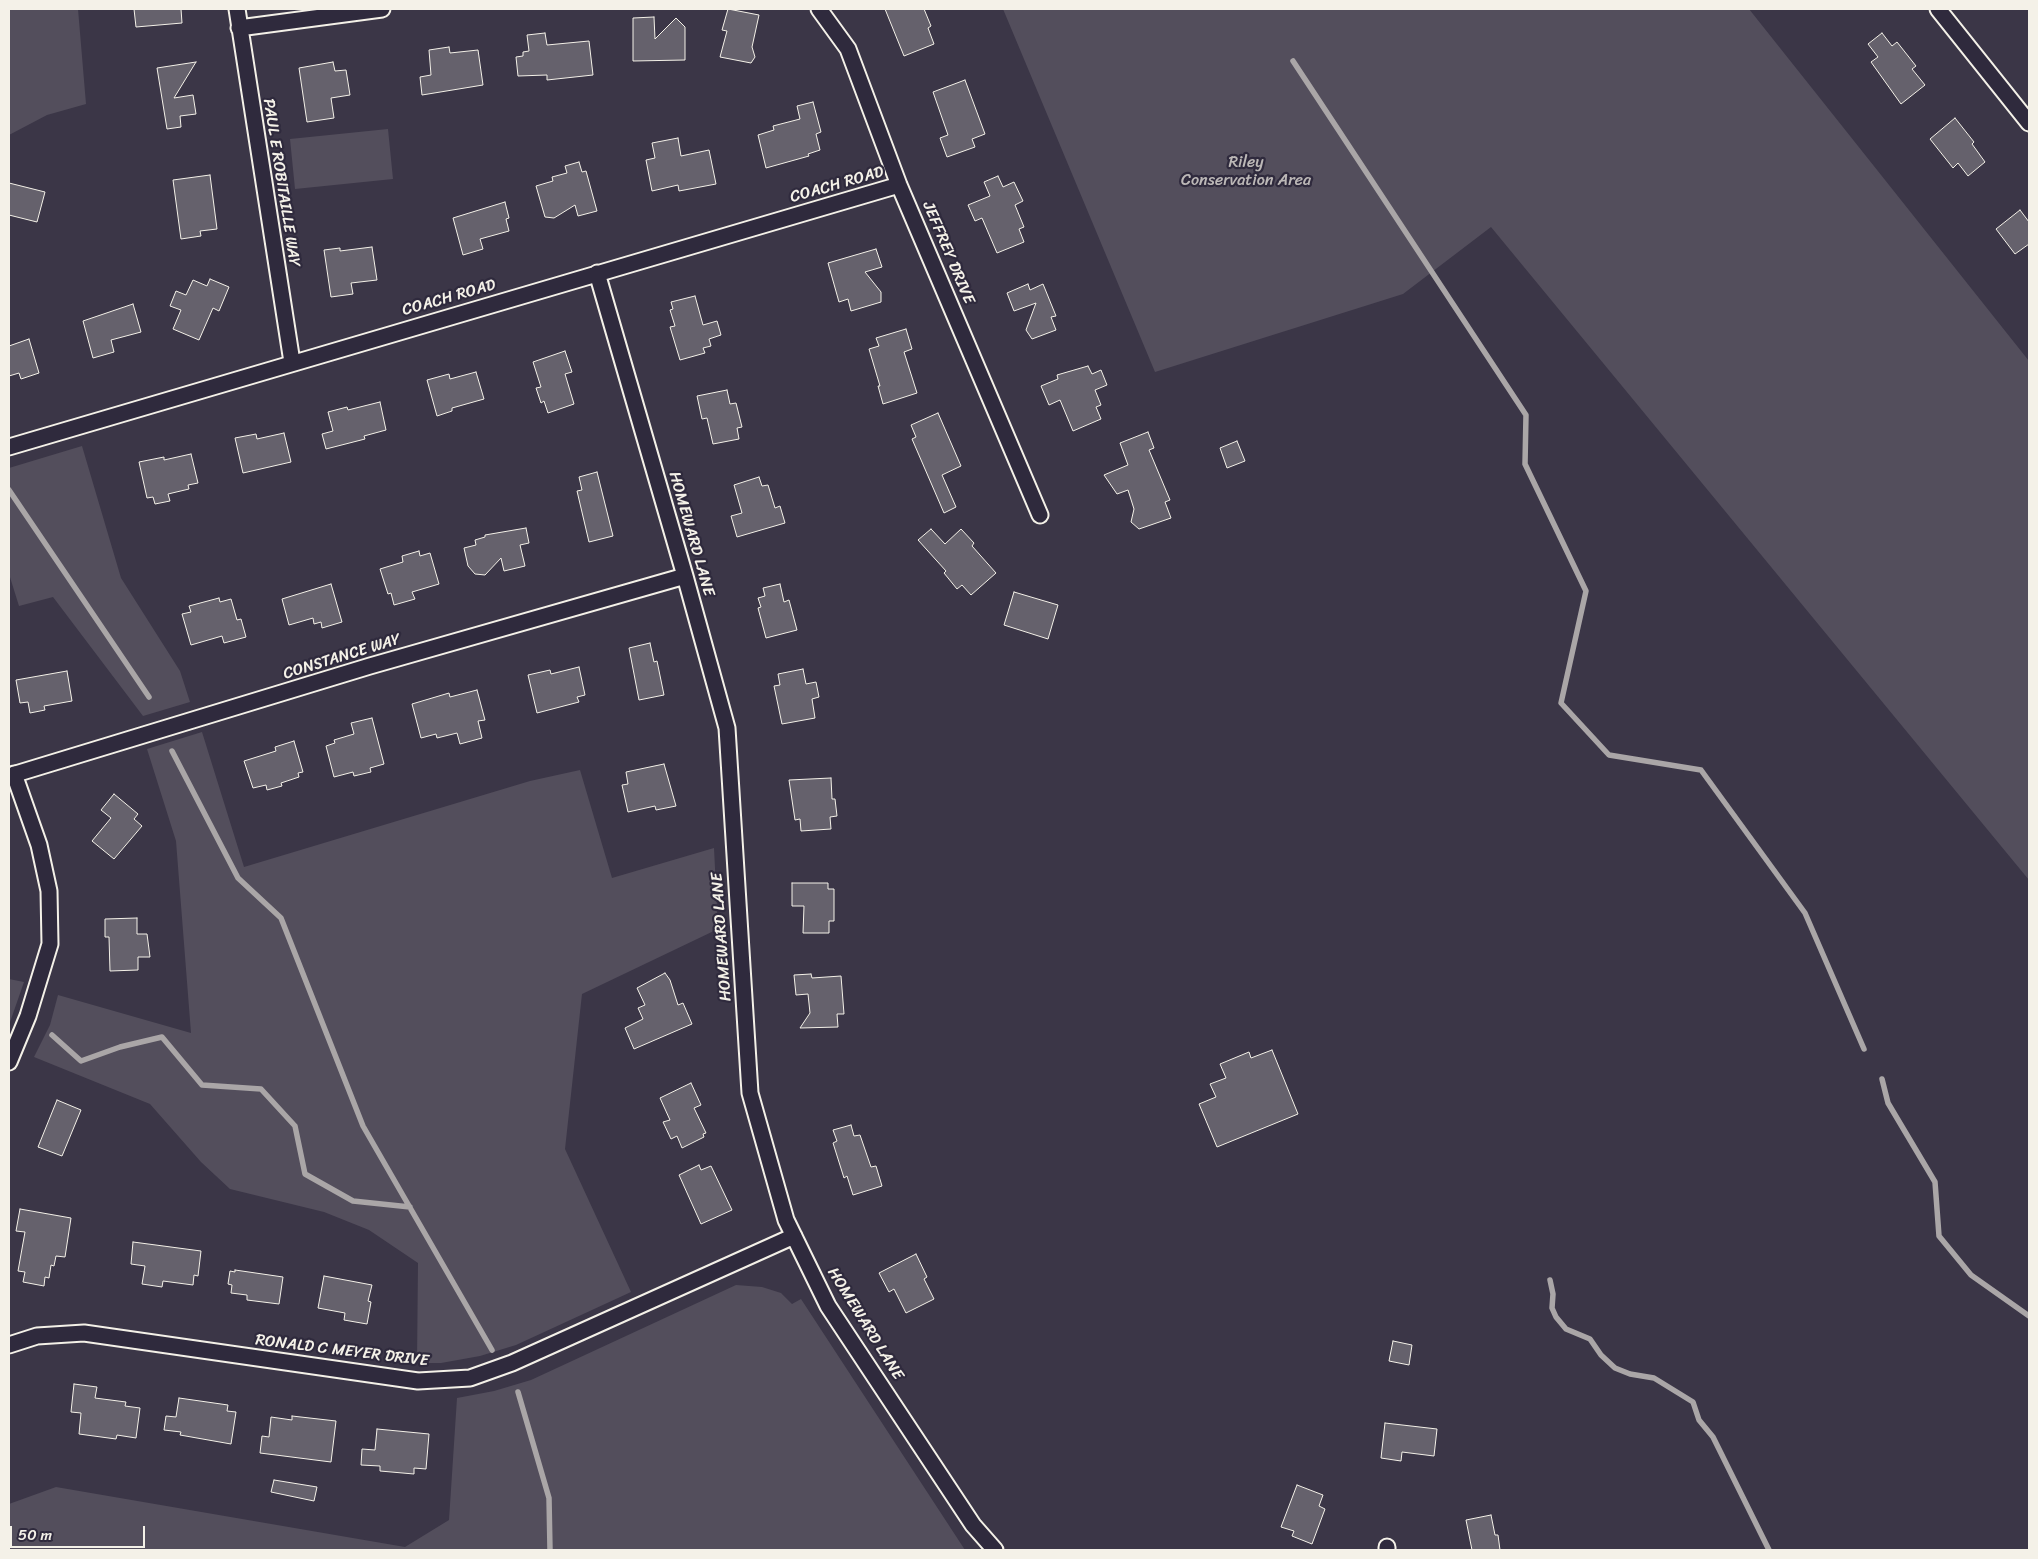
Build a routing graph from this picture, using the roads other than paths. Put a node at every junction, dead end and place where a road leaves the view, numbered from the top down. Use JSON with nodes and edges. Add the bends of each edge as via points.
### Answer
{"nodes":[{"id":1,"x":238,"y":9,"type":"edge"},
{"id":2,"x":382,"y":9,"type":"edge"},
{"id":3,"x":819,"y":9,"type":"edge"},
{"id":4,"x":1938,"y":9,"type":"edge"},
{"id":5,"x":239,"y":28,"type":"junction"},
{"id":6,"x":2029,"y":123,"type":"edge"},
{"id":7,"x":899,"y":185,"type":"junction"},
{"id":8,"x":597,"y":273,"type":"junction"},
{"id":9,"x":292,"y":362,"type":"junction"},
{"id":10,"x":9,"y":447,"type":"edge"},
{"id":11,"x":1040,"y":515,"type":"dead end"},
{"id":12,"x":686,"y":576,"type":"junction"},
{"id":13,"x":12,"y":775,"type":"edge"},
{"id":14,"x":9,"y":1062,"type":"edge"},
{"id":15,"x":794,"y":1236,"type":"junction"},
{"id":16,"x":9,"y":1345,"type":"edge"},
{"id":17,"x":995,"y":1550,"type":"edge"}],
"edges":[{"from":1,"to":5,"type":"street","name":"PAUL E ROBITAILLE WAY"},
{"from":2,"to":5,"type":"street"},
{"from":3,"to":7,"type":"street","name":"JEFFREY DRIVE","via":[[848,50]]},
{"from":4,"to":6,"type":"street"},
{"from":5,"to":9,"type":"street","name":"PAUL E ROBITAILLE WAY"},
{"from":7,"to":8,"type":"street","name":"COACH ROAD"},
{"from":7,"to":11,"type":"street","name":"JEFFREY DRIVE"},
{"from":8,"to":9,"type":"street","name":"COACH ROAD"},
{"from":8,"to":12,"type":"street","name":"HOMEWARD LANE"},
{"from":9,"to":10,"type":"street","name":"COACH ROAD"},
{"from":12,"to":13,"type":"street","name":"CONSTANCE WAY","via":[[370,666]]},
{"from":12,"to":15,"type":"street","name":"HOMEWARD LANE","via":[[727,728],[750,1093],[786,1220]]},
{"from":13,"to":14,"type":"street","via":[[39,845],[49,891],[50,944],[28,1016]]},
{"from":15,"to":16,"type":"street","name":"RONALD C MEYER DRIVE","via":[[512,1363],[470,1378],[418,1381],[84,1333],[37,1336]]},
{"from":15,"to":17,"type":"street","name":"HOMEWARD LANE","via":[[828,1306],[973,1525]]}]}
